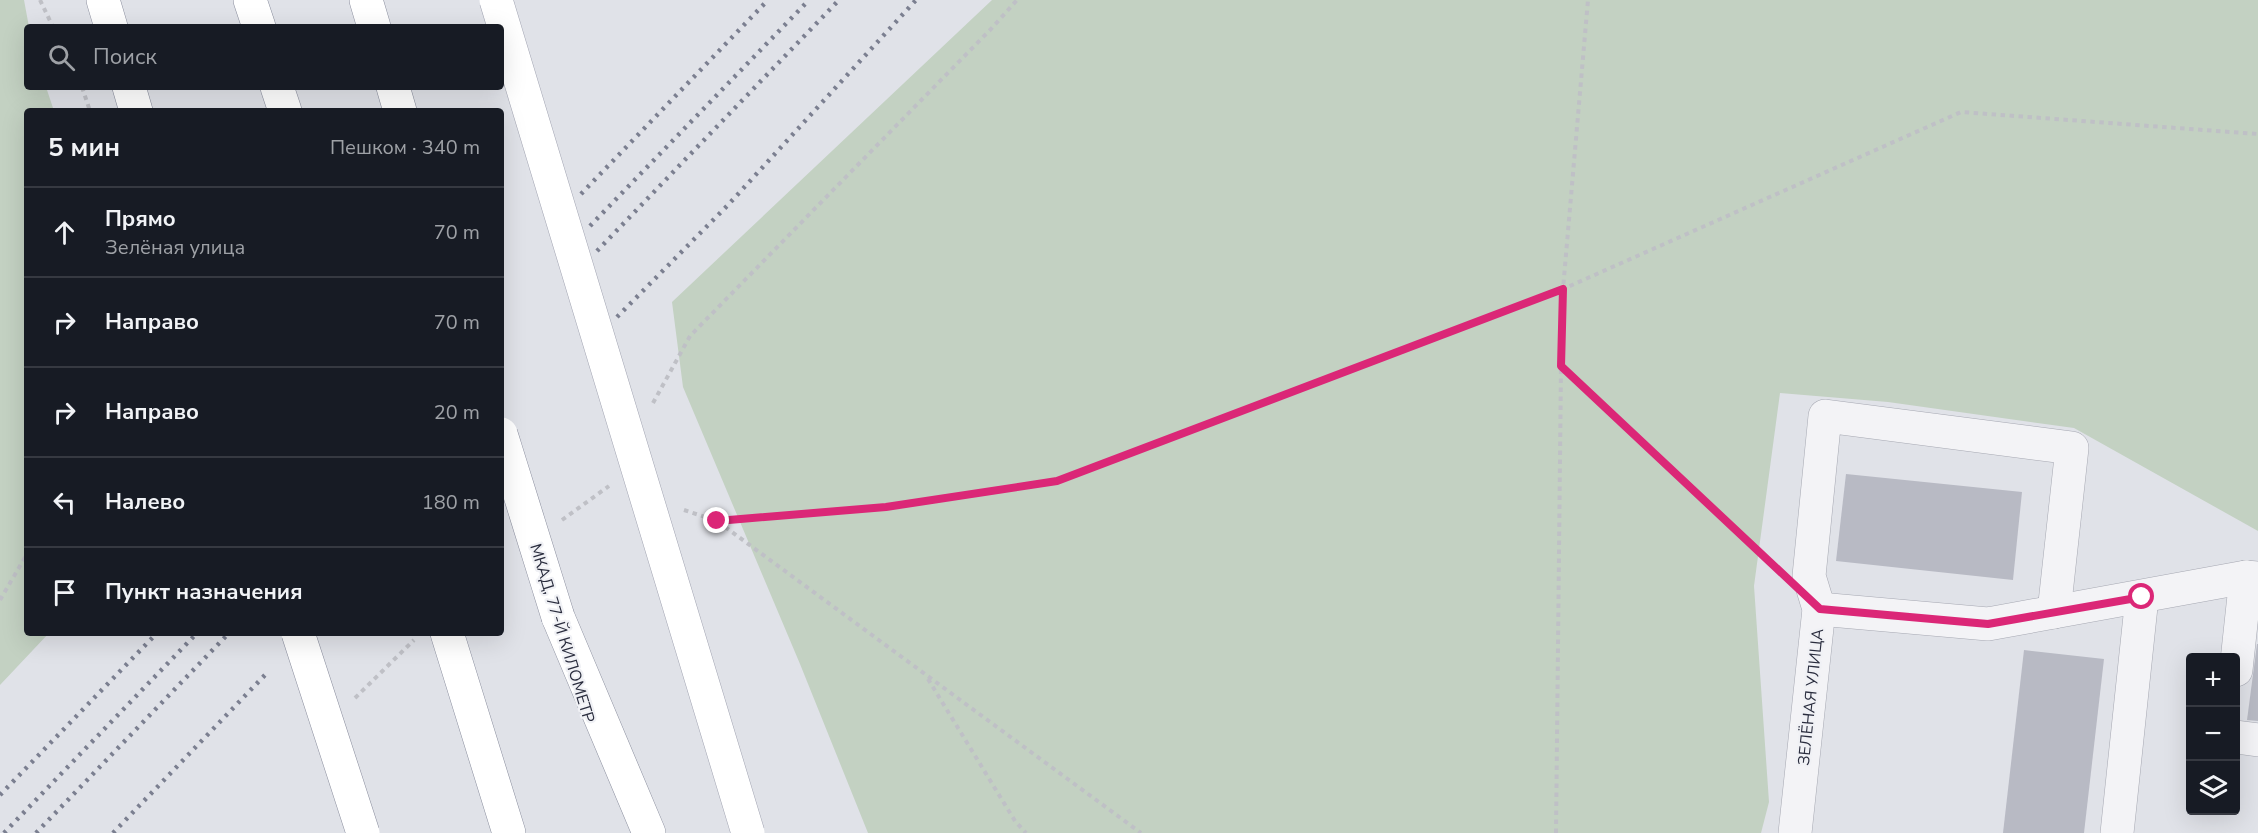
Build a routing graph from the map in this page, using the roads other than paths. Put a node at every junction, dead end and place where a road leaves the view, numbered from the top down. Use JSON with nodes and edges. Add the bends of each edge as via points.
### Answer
{"nodes":[{"id":1,"x":104,"y":0,"type":"edge"},
{"id":2,"x":250,"y":0,"type":"edge"},
{"id":3,"x":366,"y":0,"type":"edge"},
{"id":4,"x":496,"y":0,"type":"edge"},
{"id":5,"x":110,"y":24,"type":"edge"},
{"id":6,"x":258,"y":24,"type":"edge"},
{"id":7,"x":373,"y":24,"type":"edge"},
{"id":8,"x":503,"y":24,"type":"edge"},
{"id":9,"x":504,"y":26,"type":"edge"},
{"id":10,"x":130,"y":90,"type":"edge"},
{"id":11,"x":278,"y":90,"type":"edge"},
{"id":12,"x":394,"y":90,"type":"edge"},
{"id":13,"x":135,"y":108,"type":"edge"},
{"id":14,"x":284,"y":108,"type":"edge"},
{"id":15,"x":399,"y":108,"type":"edge"},
{"id":16,"x":504,"y":444,"type":"edge"},
{"id":17,"x":2252,"y":577,"type":"edge"},
{"id":18,"x":2142,"y":597,"type":"junction"},
{"id":19,"x":1820,"y":609,"type":"junction"},
{"id":20,"x":2054,"y":612,"type":"junction"},
{"id":21,"x":558,"y":617,"type":"junction"},
{"id":22,"x":299,"y":636,"type":"edge"},
{"id":23,"x":448,"y":636,"type":"edge"},
{"id":24,"x":2238,"y":653,"type":"edge"},
{"id":25,"x":2240,"y":738,"type":"edge"},
{"id":26,"x":2258,"y":740,"type":"edge"},
{"id":27,"x":363,"y":833,"type":"edge"},
{"id":28,"x":509,"y":833,"type":"edge"},
{"id":29,"x":624,"y":833,"type":"edge"},
{"id":30,"x":649,"y":833,"type":"edge"},
{"id":31,"x":748,"y":833,"type":"edge"},
{"id":32,"x":1795,"y":833,"type":"edge"},
{"id":33,"x":2117,"y":833,"type":"edge"}],
"edges":[{"from":1,"to":5,"type":"main road"},
{"from":2,"to":6,"type":"main road"},
{"from":3,"to":7,"type":"main road"},
{"from":4,"to":8,"type":"main road","bridge":true},
{"from":9,"to":31,"type":"main road","bridge":true},
{"from":10,"to":13,"type":"main road"},
{"from":11,"to":14,"type":"main road"},
{"from":12,"to":15,"type":"main road"},
{"from":16,"to":21,"type":"main road","name":"МКАД, 77-Й КИЛОМЕТР","bridge":true},
{"from":17,"to":18,"type":"street","name":"ЗЕЛЁНАЯ УЛИЦА"},
{"from":17,"to":24,"type":"street"},
{"from":18,"to":20,"type":"street","name":"ЗЕЛЁНАЯ УЛИЦА"},
{"from":18,"to":33,"type":"street"},
{"from":19,"to":20,"type":"street","name":"ЗЕЛЁНАЯ УЛИЦА","via":[[1988,624]]},
{"from":19,"to":20,"type":"street","via":[[1809,576],[1825,416],[2072,448]]},
{"from":19,"to":32,"type":"street","name":"ЗЕЛЁНАЯ УЛИЦА"},
{"from":21,"to":29,"type":"main road","name":"МКАД, 77-Й КИЛОМЕТР"},
{"from":21,"to":30,"type":"main road"},
{"from":22,"to":27,"type":"main road","bridge":true},
{"from":23,"to":28,"type":"main road"},
{"from":25,"to":26,"type":"street"}]}
